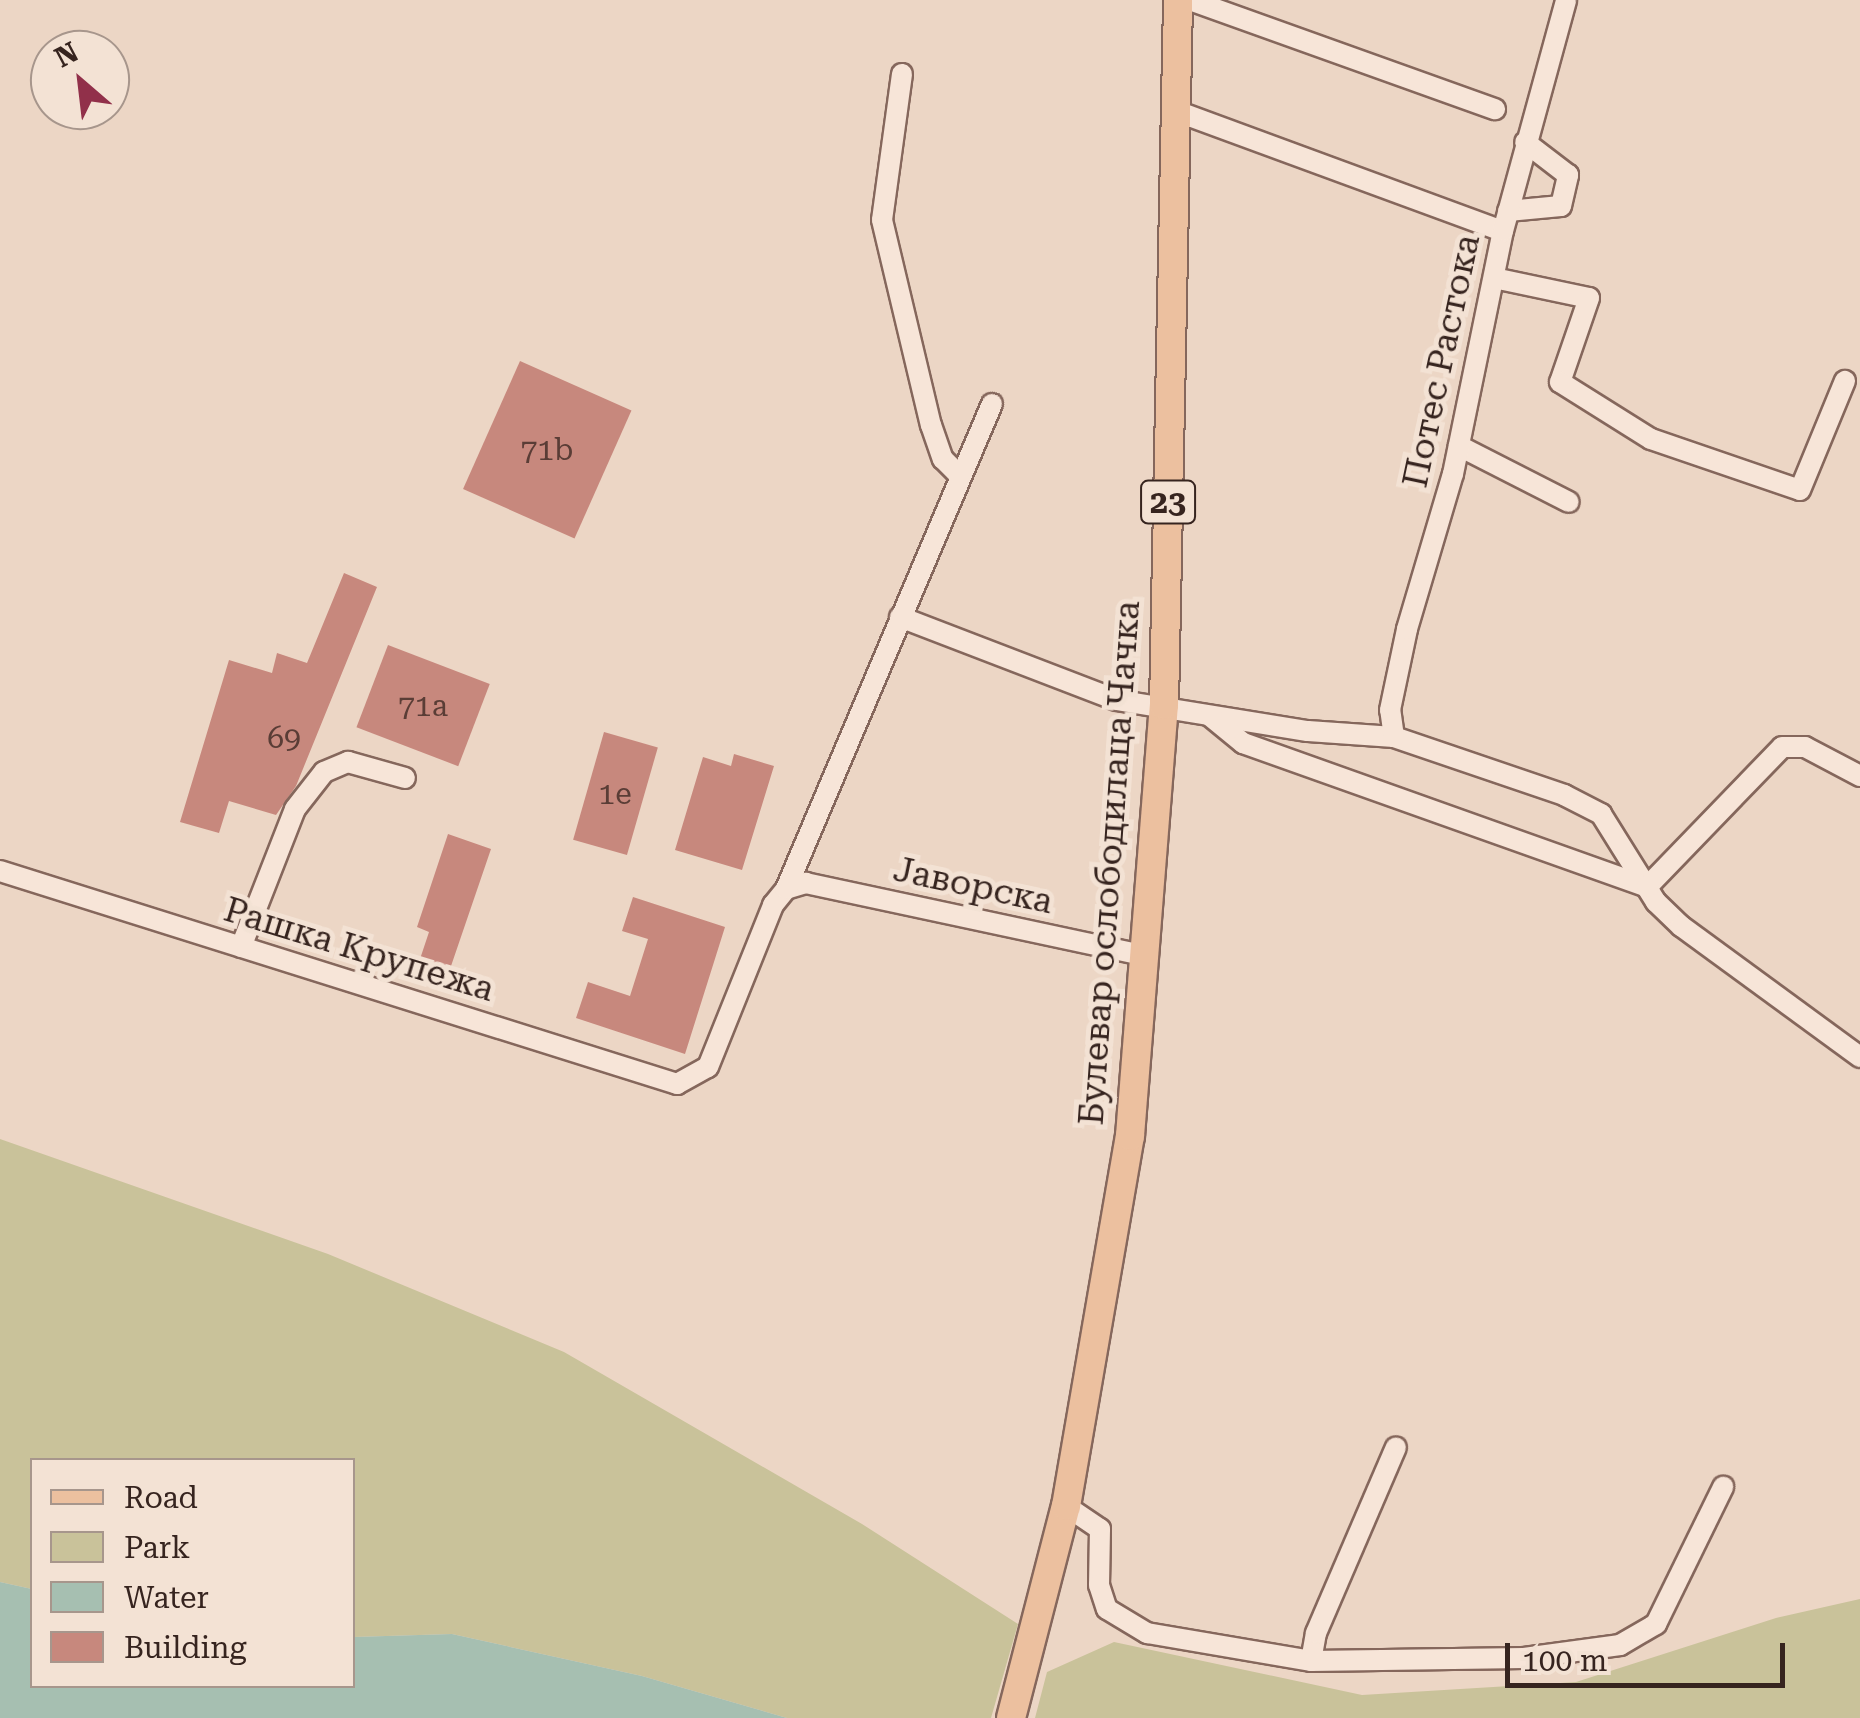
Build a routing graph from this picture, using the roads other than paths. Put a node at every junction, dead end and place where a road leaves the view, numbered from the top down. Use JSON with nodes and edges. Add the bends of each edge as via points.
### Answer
{"nodes":[{"id":1,"x":1178,"y":0,"type":"edge"},
{"id":2,"x":1190,"y":0,"type":"edge"},
{"id":3,"x":1566,"y":0,"type":"edge"},
{"id":4,"x":902,"y":74,"type":"dead end"},
{"id":5,"x":1495,"y":109,"type":"dead end"},
{"id":6,"x":1176,"y":111,"type":"junction"},
{"id":7,"x":1525,"y":142,"type":"junction"},
{"id":8,"x":1506,"y":221,"type":"junction"},
{"id":9,"x":1494,"y":278,"type":"junction"},
{"id":10,"x":1844,"y":381,"type":"dead end"},
{"id":11,"x":992,"y":404,"type":"dead end"},
{"id":12,"x":1459,"y":446,"type":"junction"},
{"id":13,"x":961,"y":477,"type":"junction"},
{"id":14,"x":1569,"y":502,"type":"dead end"},
{"id":15,"x":900,"y":617,"type":"junction"},
{"id":16,"x":1164,"y":705,"type":"junction"},
{"id":17,"x":1208,"y":715,"type":"junction"},
{"id":18,"x":1394,"y":737,"type":"junction"},
{"id":19,"x":1860,"y":776,"type":"edge"},
{"id":20,"x":405,"y":778,"type":"dead end"},
{"id":21,"x":0,"y":871,"type":"edge"},
{"id":22,"x":1648,"y":887,"type":"junction"},
{"id":23,"x":786,"y":889,"type":"junction"},
{"id":24,"x":241,"y":947,"type":"junction"},
{"id":25,"x":1146,"y":956,"type":"junction"},
{"id":26,"x":1860,"y":1057,"type":"edge"},
{"id":27,"x":1396,"y":1447,"type":"dead end"},
{"id":28,"x":1723,"y":1487,"type":"dead end"},
{"id":29,"x":1066,"y":1506,"type":"junction"},
{"id":30,"x":1311,"y":1661,"type":"junction"},
{"id":31,"x":1011,"y":1718,"type":"edge"}],
"edges":[{"from":1,"to":6,"type":"main road","name":"Булевар ослободилаца Чачка","number":"23"},
{"from":2,"to":5,"type":"street"},
{"from":3,"to":7,"type":"street","name":"Потес Растока"},
{"from":4,"to":13,"type":"street","via":[[882,220],[931,425],[943,458]]},
{"from":6,"to":8,"type":"street"},
{"from":6,"to":16,"type":"main road","name":"Булевар ослободилаца Чачка","number":"23"},
{"from":7,"to":8,"type":"street","name":"Потес Растока"},
{"from":7,"to":8,"type":"street","via":[[1568,175],[1561,206]]},
{"from":8,"to":9,"type":"street","name":"Потес Растока"},
{"from":9,"to":10,"type":"street","via":[[1588,298],[1560,382],[1650,439],[1800,490]]},
{"from":9,"to":12,"type":"street","name":"Потес Растока"},
{"from":11,"to":13,"type":"street"},
{"from":12,"to":14,"type":"street"},
{"from":12,"to":18,"type":"street","name":"Потес Растока","via":[[1407,630],[1390,710]]},
{"from":13,"to":15,"type":"street"},
{"from":15,"to":16,"type":"street","via":[[1116,700]]},
{"from":15,"to":23,"type":"street"},
{"from":16,"to":17,"type":"street"},
{"from":16,"to":25,"type":"main road","name":"Булевар ослободилаца Чачка","number":"23"},
{"from":17,"to":18,"type":"street"},
{"from":17,"to":22,"type":"street","via":[[1244,742]]},
{"from":18,"to":22,"type":"street","via":[[1601,814]]},
{"from":19,"to":22,"type":"street","via":[[1799,745],[1782,747]]},
{"from":20,"to":24,"type":"street","via":[[348,762],[324,772],[296,808]]},
{"from":21,"to":24,"type":"street","name":"Рашка Крупежа"},
{"from":22,"to":26,"type":"street","via":[[1681,926]]},
{"from":23,"to":24,"type":"street","name":"Рашка Крупежа","via":[[773,905],[699,1076],[677,1084]]},
{"from":23,"to":25,"type":"street","name":"Јаворска","via":[[806,884]]},
{"from":25,"to":29,"type":"main road","name":"Булевар ослободилаца Чачка","number":"23","via":[[1121,1199]]},
{"from":27,"to":30,"type":"street","via":[[1316,1633]]},
{"from":28,"to":30,"type":"street","via":[[1667,1612],[1643,1634],[1608,1648],[1558,1654]]},
{"from":29,"to":30,"type":"street","via":[[1100,1529],[1099,1585],[1108,1608],[1125,1624],[1159,1636]]},
{"from":29,"to":31,"type":"main road","name":"Булевар ослободилаца Чачка","number":"23"}]}
